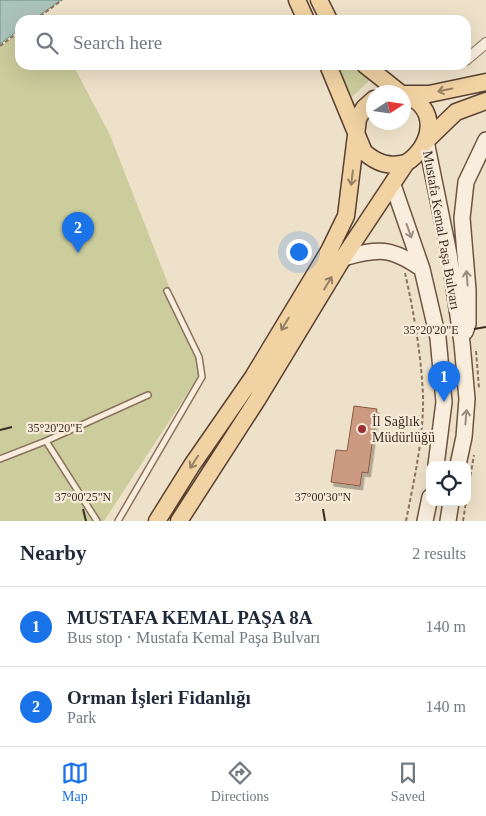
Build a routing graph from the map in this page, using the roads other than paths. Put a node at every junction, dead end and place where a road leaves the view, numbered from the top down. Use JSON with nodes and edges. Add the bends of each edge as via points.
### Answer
{"nodes":[{"id":1,"x":297,"y":0,"type":"edge"},
{"id":2,"x":319,"y":0,"type":"edge"},
{"id":3,"x":304,"y":15,"type":"edge"},
{"id":4,"x":326,"y":15,"type":"edge"},
{"id":5,"x":486,"y":43,"type":"edge"},
{"id":6,"x":471,"y":56,"type":"edge"},
{"id":7,"x":330,"y":70,"type":"edge"},
{"id":8,"x":371,"y":70,"type":"edge"},
{"id":9,"x":486,"y":82,"type":"edge"},
{"id":10,"x":389,"y":85,"type":"edge"},
{"id":11,"x":411,"y":95,"type":"edge"},
{"id":12,"x":411,"y":99,"type":"edge"},
{"id":13,"x":486,"y":101,"type":"edge"},
{"id":14,"x":366,"y":106,"type":"edge"},
{"id":15,"x":357,"y":130,"type":"junction"},
{"id":16,"x":486,"y":140,"type":"edge"},
{"id":17,"x":426,"y":141,"type":"junction"},
{"id":18,"x":406,"y":163,"type":"junction"},
{"id":19,"x":384,"y":164,"type":"junction"},
{"id":20,"x":393,"y":185,"type":"junction"},
{"id":21,"x":343,"y":258,"type":"junction"},
{"id":22,"x":422,"y":269,"type":"junction"},
{"id":23,"x":167,"y":291,"type":"dead end"},
{"id":24,"x":462,"y":343,"type":"junction"},
{"id":25,"x":148,"y":395,"type":"dead end"},
{"id":26,"x":46,"y":441,"type":"junction"},
{"id":27,"x":0,"y":459,"type":"edge"},
{"id":28,"x":437,"y":461,"type":"edge"},
{"id":29,"x":459,"y":461,"type":"edge"},
{"id":30,"x":428,"y":506,"type":"edge"},
{"id":31,"x":450,"y":506,"type":"edge"},
{"id":32,"x":97,"y":521,"type":"edge"},
{"id":33,"x":118,"y":521,"type":"edge"},
{"id":34,"x":157,"y":521,"type":"edge"},
{"id":35,"x":178,"y":521,"type":"edge"},
{"id":36,"x":425,"y":521,"type":"edge"},
{"id":37,"x":448,"y":521,"type":"edge"}],
"edges":[{"from":1,"to":3,"type":"main road"},
{"from":2,"to":4,"type":"main road"},
{"from":5,"to":6,"type":"street"},
{"from":7,"to":15,"type":"main road"},
{"from":8,"to":10,"type":"main road"},
{"from":9,"to":11,"type":"main road","one_way":true},
{"from":12,"to":17,"type":"main road","name":"Mustafa Kemal Paşa Bulvarı","via":[[417,102],[428,123]]},
{"from":13,"to":17,"type":"main road","via":[[456,112]]},
{"from":14,"to":15,"type":"main road","via":[[358,119]]},
{"from":15,"to":19,"type":"main road","via":[[364,152]]},
{"from":15,"to":34,"type":"main road","one_way":true,"via":[[346,216],[329,251],[253,377]]},
{"from":24,"to":16,"type":"main road","one_way":true,"via":[[468,324],[462,218],[466,182]]},
{"from":17,"to":18,"type":"main road","via":[[417,156]]},
{"from":17,"to":24,"type":"main road","name":"Mustafa Kemal Paşa Bulvarı","via":[[449,254]]},
{"from":18,"to":19,"type":"main road"},
{"from":18,"to":20,"type":"main road"},
{"from":19,"to":20,"type":"main road","name":"Mustafa Kemal Paşa Bulvarı"},
{"from":20,"to":21,"type":"main road"},
{"from":20,"to":22,"type":"main road","name":"Mustafa Kemal Paşa Bulvarı","one_way":true},
{"from":21,"to":22,"type":"main road","via":[[365,252],[389,251]]},
{"from":35,"to":21,"type":"main road","one_way":true,"via":[[258,400]]},
{"from":22,"to":28,"type":"main road","name":"Mustafa Kemal Paşa Bulvarı","via":[[438,338],[444,402]]},
{"from":23,"to":33,"type":"lane","via":[[199,357],[202,377]]},
{"from":29,"to":24,"type":"main road","name":"Mustafa Kemal Paşa Bulvarı","one_way":true,"via":[[467,399]]},
{"from":25,"to":26,"type":"lane"},
{"from":26,"to":27,"type":"lane"},
{"from":26,"to":32,"type":"lane"},
{"from":30,"to":36,"type":"main road"},
{"from":31,"to":37,"type":"main road"}]}
